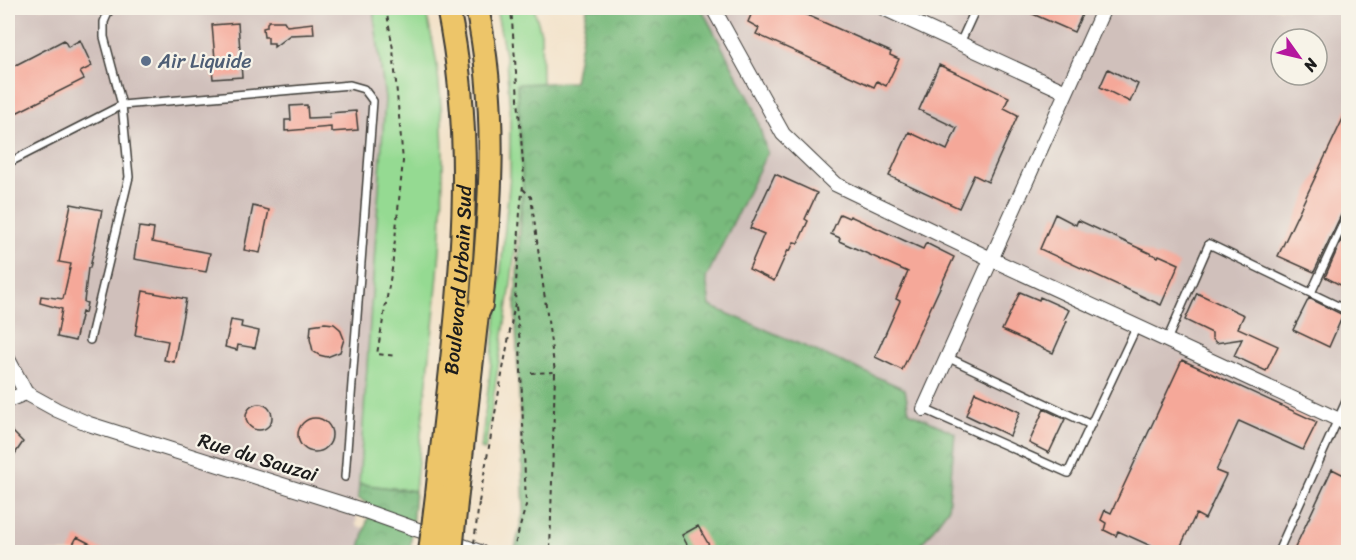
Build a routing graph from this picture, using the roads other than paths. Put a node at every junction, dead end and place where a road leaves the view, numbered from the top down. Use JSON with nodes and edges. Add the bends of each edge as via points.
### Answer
{"nodes":[{"id":1,"x":110,"y":8,"type":"edge"},
{"id":2,"x":448,"y":8,"type":"edge"},
{"id":3,"x":466,"y":8,"type":"edge"},
{"id":4,"x":477,"y":8,"type":"edge"},
{"id":5,"x":490,"y":8,"type":"edge"},
{"id":6,"x":713,"y":8,"type":"edge"},
{"id":7,"x":883,"y":8,"type":"edge"},
{"id":8,"x":976,"y":8,"type":"edge"},
{"id":9,"x":1104,"y":8,"type":"edge"},
{"id":10,"x":906,"y":12,"type":"edge"},
{"id":11,"x":960,"y":43,"type":"junction"},
{"id":12,"x":1066,"y":92,"type":"junction"},
{"id":13,"x":122,"y":105,"type":"junction"},
{"id":14,"x":8,"y":163,"type":"edge"},
{"id":15,"x":1348,"y":213,"type":"edge"},
{"id":16,"x":991,"y":259,"type":"junction"},
{"id":17,"x":1311,"y":293,"type":"junction"},
{"id":18,"x":1348,"y":311,"type":"edge"},
{"id":19,"x":477,"y":314,"type":"junction"},
{"id":20,"x":1137,"y":326,"type":"junction"},
{"id":21,"x":90,"y":340,"type":"dead end"},
{"id":22,"x":1167,"y":340,"type":"junction"},
{"id":23,"x":947,"y":357,"type":"junction"},
{"id":24,"x":8,"y":359,"type":"edge"},
{"id":25,"x":26,"y":393,"type":"junction"},
{"id":26,"x":1348,"y":397,"type":"edge"},
{"id":27,"x":8,"y":400,"type":"edge"},
{"id":28,"x":924,"y":409,"type":"joint"},
{"id":29,"x":1343,"y":422,"type":"edge"},
{"id":30,"x":1090,"y":425,"type":"junction"},
{"id":31,"x":345,"y":477,"type":"dead end"},
{"id":32,"x":457,"y":500,"type":"junction"},
{"id":33,"x":430,"y":552,"type":"edge"},
{"id":34,"x":451,"y":552,"type":"edge"},
{"id":35,"x":480,"y":552,"type":"edge"},
{"id":36,"x":1278,"y":552,"type":"edge"}],
"edges":[{"from":1,"to":13,"type":"lane","via":[[104,22],[104,38]]},
{"from":2,"to":32,"type":"highway","name":"Boulevard Urbain Sud","via":[[465,143]]},
{"from":3,"to":19,"type":"highway","via":[[477,73],[482,150]]},
{"from":4,"to":19,"type":"highway","via":[[489,86],[492,150],[482,304]]},
{"from":5,"to":19,"type":"highway","via":[[501,99],[502,160],[490,300]]},
{"from":6,"to":16,"type":"street","via":[[783,134],[835,184]]},
{"from":7,"to":10,"type":"street"},
{"from":8,"to":11,"type":"lane"},
{"from":9,"to":12,"type":"street"},
{"from":10,"to":11,"type":"street"},
{"from":11,"to":12,"type":"street"},
{"from":12,"to":16,"type":"street"},
{"from":13,"to":14,"type":"lane"},
{"from":13,"to":21,"type":"lane","via":[[129,177]]},
{"from":13,"to":31,"type":"lane","via":[[350,85],[364,89],[373,101]]},
{"from":15,"to":17,"type":"lane"},
{"from":16,"to":20,"type":"street"},
{"from":16,"to":23,"type":"street"},
{"from":17,"to":18,"type":"lane"},
{"from":17,"to":22,"type":"lane","via":[[1209,244]]},
{"from":19,"to":32,"type":"highway","name":"Boulevard Urbain Sud"},
{"from":20,"to":22,"type":"street"},
{"from":20,"to":30,"type":"lane"},
{"from":22,"to":29,"type":"street"},
{"from":23,"to":28,"type":"street"},
{"from":23,"to":30,"type":"lane"},
{"from":24,"to":25,"type":"street"},
{"from":25,"to":27,"type":"street"},
{"from":25,"to":35,"type":"street","name":"Rue du Sauzai","via":[[89,424],[365,511]]},
{"from":26,"to":29,"type":"lane"},
{"from":28,"to":30,"type":"lane","via":[[1068,473]]},
{"from":29,"to":36,"type":"lane"},
{"from":32,"to":33,"type":"highway","name":"Boulevard Urbain Sud","bridge":true},
{"from":32,"to":34,"type":"highway","name":"Boulevard Urbain Sud","bridge":true}]}
